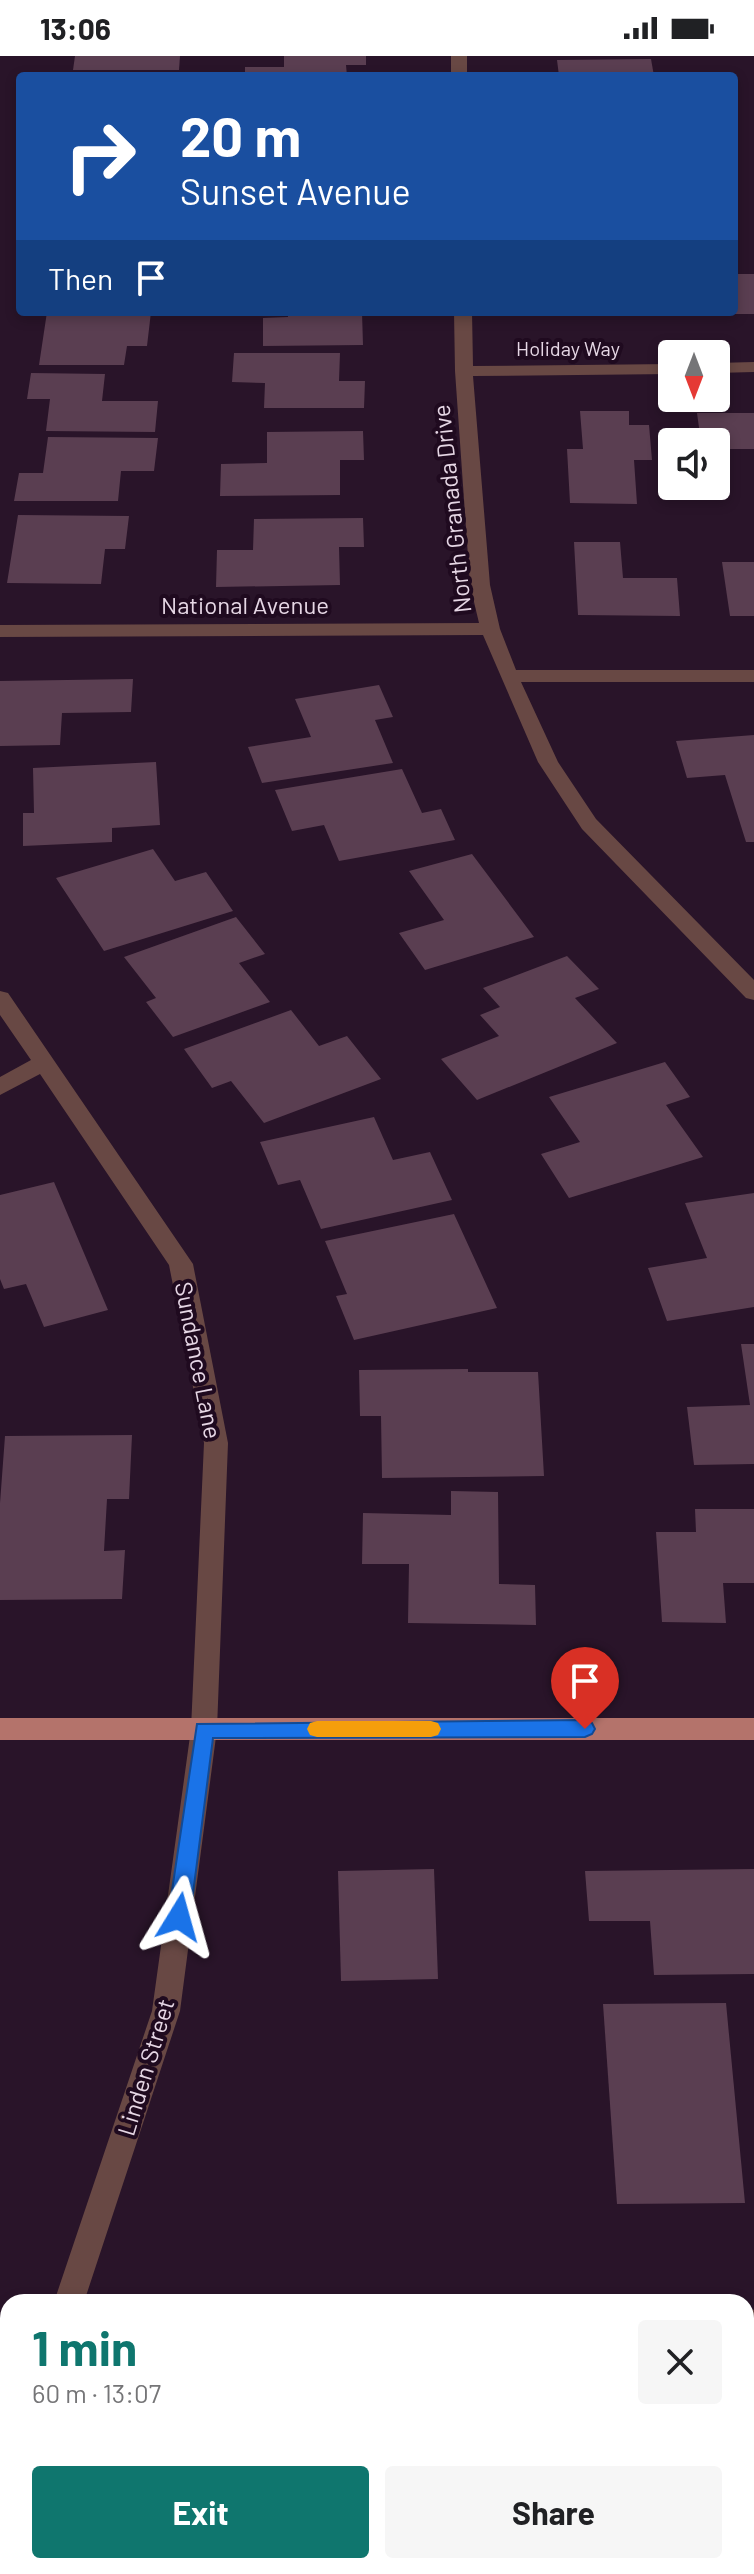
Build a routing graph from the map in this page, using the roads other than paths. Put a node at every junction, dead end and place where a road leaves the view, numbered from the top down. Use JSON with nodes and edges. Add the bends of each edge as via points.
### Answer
{"nodes":[{"id":1,"x":463,"y":316,"type":"edge"},
{"id":2,"x":754,"y":367,"type":"edge"},
{"id":3,"x":730,"y":368,"type":"edge"},
{"id":4,"x":658,"y":369,"type":"edge"},
{"id":5,"x":464,"y":371,"type":"junction"},
{"id":6,"x":490,"y":629,"type":"junction"},
{"id":7,"x":0,"y":631,"type":"edge"},
{"id":8,"x":508,"y":676,"type":"junction"},
{"id":9,"x":754,"y":676,"type":"edge"},
{"id":10,"x":754,"y":993,"type":"edge"},
{"id":11,"x":0,"y":998,"type":"edge"},
{"id":12,"x":45,"y":1062,"type":"junction"},
{"id":13,"x":0,"y":1087,"type":"edge"},
{"id":14,"x":0,"y":1729,"type":"edge"},
{"id":15,"x":204,"y":1729,"type":"junction"},
{"id":16,"x":754,"y":1729,"type":"edge"},
{"id":17,"x":72,"y":2294,"type":"edge"}],
"edges":[{"from":1,"to":5,"type":"street","name":"North Granada Drive"},
{"from":2,"to":3,"type":"street"},
{"from":4,"to":5,"type":"street","name":"Holiday Way"},
{"from":5,"to":6,"type":"street","name":"North Granada Drive","via":[[480,585]]},
{"from":6,"to":7,"type":"street","name":"National Avenue"},
{"from":6,"to":8,"type":"street","name":"North Granada Drive"},
{"from":8,"to":9,"type":"street"},
{"from":8,"to":10,"type":"street","name":"North Granada Drive","via":[[548,762],[589,824]]},
{"from":11,"to":12,"type":"street","name":"Sundance Lane"},
{"from":12,"to":13,"type":"street"},
{"from":12,"to":15,"type":"street","name":"Sundance Lane","via":[[181,1264],[216,1443]]},
{"from":14,"to":15,"type":"main road"},
{"from":15,"to":16,"type":"main road"},
{"from":15,"to":17,"type":"street","name":"Linden Street","via":[[166,2011]]}]}
